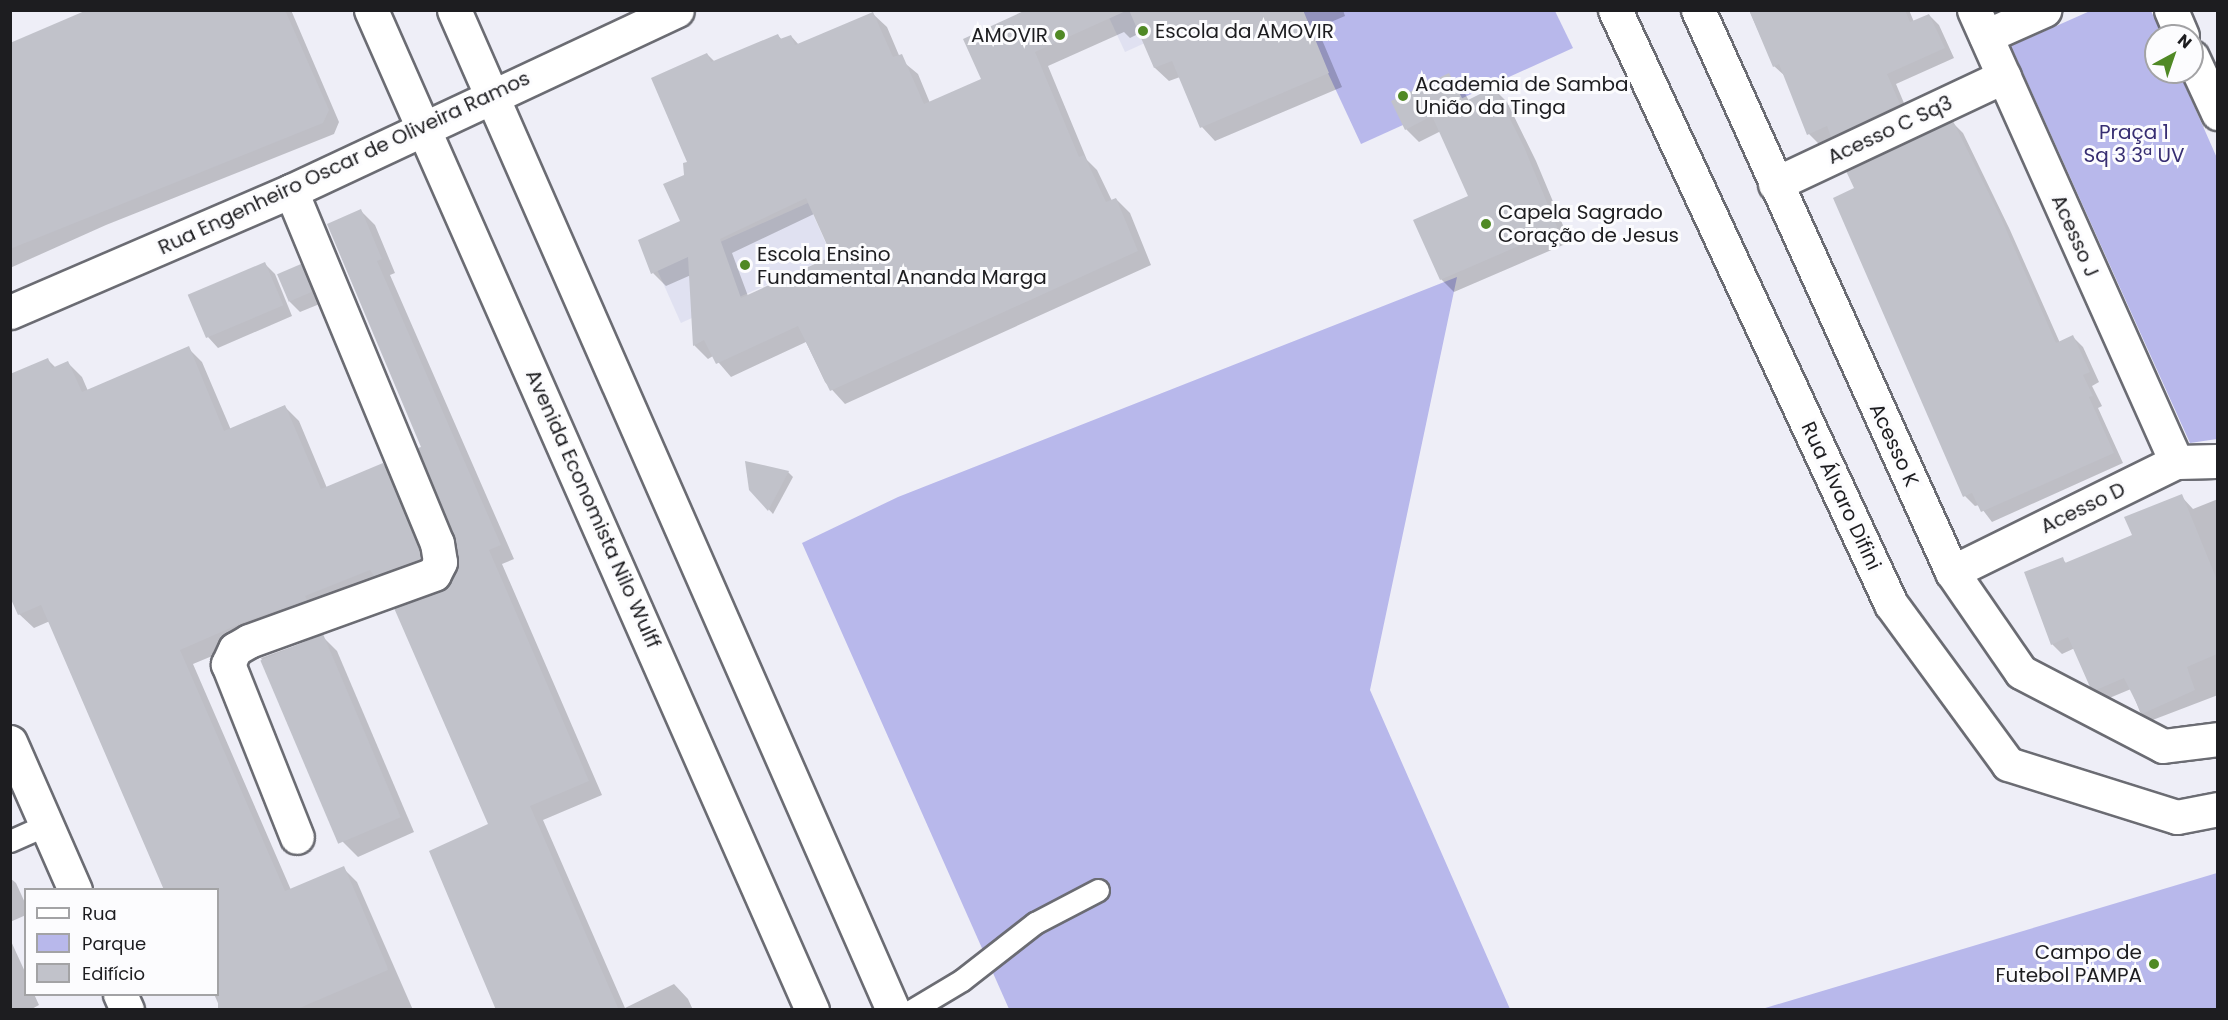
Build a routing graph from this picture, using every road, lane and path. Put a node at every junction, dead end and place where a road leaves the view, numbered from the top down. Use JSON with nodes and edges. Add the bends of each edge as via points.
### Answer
{"nodes":[{"id":1,"x":371,"y":10,"type":"edge"},
{"id":2,"x":454,"y":10,"type":"edge"},
{"id":3,"x":677,"y":10,"type":"edge"},
{"id":4,"x":1615,"y":10,"type":"edge"},
{"id":5,"x":1698,"y":10,"type":"edge"},
{"id":6,"x":2044,"y":10,"type":"edge"},
{"id":7,"x":2171,"y":10,"type":"edge"},
{"id":8,"x":1980,"y":23,"type":"edge"},
{"id":9,"x":2177,"y":24,"type":"edge"},
{"id":10,"x":2004,"y":76,"type":"junction"},
{"id":11,"x":2204,"y":84,"type":"edge"},
{"id":12,"x":491,"y":96,"type":"junction"},
{"id":13,"x":2217,"y":113,"type":"edge"},
{"id":14,"x":425,"y":129,"type":"junction"},
{"id":15,"x":1775,"y":184,"type":"junction"},
{"id":16,"x":291,"y":191,"type":"junction"},
{"id":17,"x":10,"y":312,"type":"edge"},
{"id":18,"x":2217,"y":461,"type":"edge"},
{"id":19,"x":2176,"y":462,"type":"junction"},
{"id":20,"x":1952,"y":572,"type":"junction"},
{"id":21,"x":2217,"y":739,"type":"edge"},
{"id":22,"x":10,"y":742,"type":"edge"},
{"id":23,"x":2217,"y":808,"type":"edge"},
{"id":24,"x":46,"y":825,"type":"junction"},
{"id":25,"x":297,"y":837,"type":"dead end"},
{"id":26,"x":10,"y":841,"type":"edge"},
{"id":27,"x":74,"y":888,"type":"edge"},
{"id":28,"x":1098,"y":890,"type":"dead end"},
{"id":29,"x":121,"y":996,"type":"edge"},
{"id":30,"x":127,"y":1010,"type":"edge"},
{"id":31,"x":812,"y":1010,"type":"edge"},
{"id":32,"x":893,"y":1010,"type":"edge"},
{"id":33,"x":912,"y":1010,"type":"edge"}],
"edges":[{"from":1,"to":14,"type":"street","name":"Avenida Economista Nilo Wulff"},
{"from":2,"to":12,"type":"street"},
{"from":3,"to":12,"type":"street","name":"Rua Engenheiro Oscar de Oliveira Ramos"},
{"from":4,"to":23,"type":"street","name":"Rua Álvaro Difini","via":[[1891,603],[2008,764],[2178,817]]},
{"from":5,"to":15,"type":"street","name":"Acesso K"},
{"from":6,"to":8,"type":"street"},
{"from":7,"to":9,"type":"street"},
{"from":8,"to":10,"type":"street","name":"Acesso J"},
{"from":10,"to":15,"type":"street","name":"Acesso C Sq3"},
{"from":10,"to":19,"type":"street","name":"Acesso J"},
{"from":11,"to":13,"type":"street"},
{"from":12,"to":14,"type":"street","name":"Rua Engenheiro Oscar de Oliveira Ramos"},
{"from":12,"to":32,"type":"street"},
{"from":14,"to":16,"type":"street","name":"Rua Engenheiro Oscar de Oliveira Ramos"},
{"from":14,"to":31,"type":"street","name":"Avenida Economista Nilo Wulff"},
{"from":15,"to":20,"type":"street","name":"Acesso K"},
{"from":16,"to":17,"type":"street","name":"Rua Engenheiro Oscar de Oliveira Ramos"},
{"from":16,"to":25,"type":"street","via":[[437,543],[440,562],[434,574],[235,649],[228,664]]},
{"from":18,"to":19,"type":"street","name":"Acesso D"},
{"from":19,"to":20,"type":"street","name":"Acesso D"},
{"from":20,"to":21,"type":"street","name":"Acesso K","via":[[2021,672],[2163,746]]},
{"from":22,"to":24,"type":"street"},
{"from":24,"to":26,"type":"lane"},
{"from":24,"to":27,"type":"street"},
{"from":28,"to":33,"type":"lane","via":[[1035,923],[962,980]]},
{"from":29,"to":30,"type":"street"}]}
